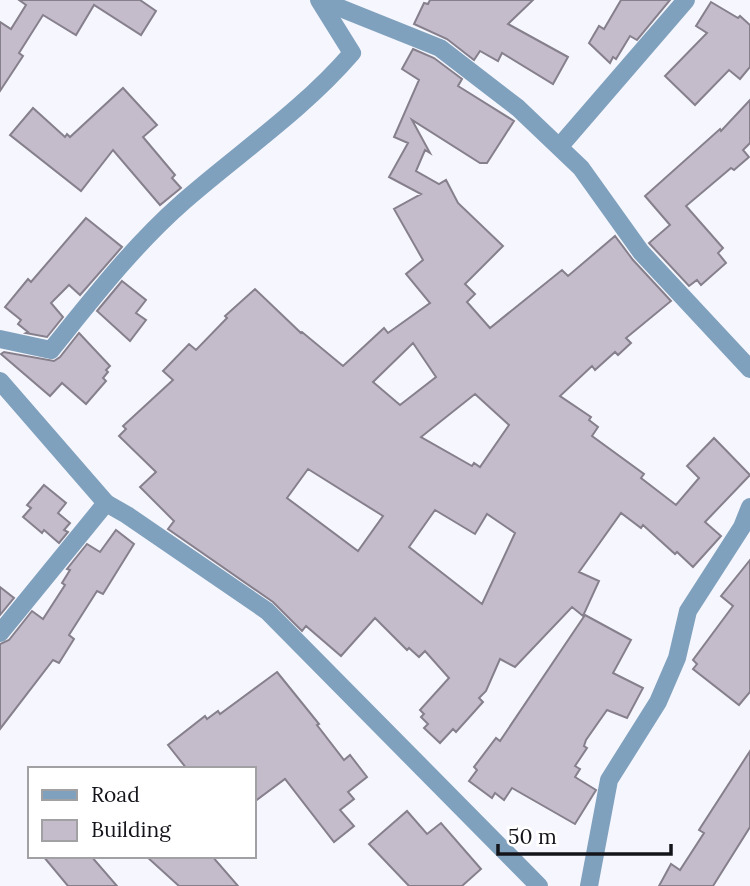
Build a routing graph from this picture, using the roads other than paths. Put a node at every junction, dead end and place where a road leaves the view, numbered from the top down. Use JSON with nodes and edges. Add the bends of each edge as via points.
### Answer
{"nodes":[{"id":1,"x":319,"y":0,"type":"edge"},
{"id":2,"x":686,"y":0,"type":"edge"},
{"id":3,"x":561,"y":146,"type":"junction"},
{"id":4,"x":0,"y":339,"type":"edge"},
{"id":5,"x":750,"y":369,"type":"edge"},
{"id":6,"x":0,"y":381,"type":"edge"},
{"id":7,"x":106,"y":503,"type":"junction"},
{"id":8,"x":750,"y":507,"type":"edge"},
{"id":9,"x":0,"y":633,"type":"edge"},
{"id":10,"x":538,"y":886,"type":"edge"},
{"id":11,"x":589,"y":886,"type":"edge"}],
"edges":[{"from":1,"to":3,"type":"street","via":[[440,48]]},
{"from":1,"to":4,"type":"street","via":[[352,53],[340,68],[181,204],[122,262],[51,350]]},
{"from":2,"to":3,"type":"street"},
{"from":3,"to":5,"type":"street","via":[[641,252]]},
{"from":6,"to":7,"type":"street"},
{"from":7,"to":9,"type":"street"},
{"from":7,"to":10,"type":"street","via":[[267,611]]},
{"from":8,"to":11,"type":"street","via":[[688,611],[677,658],[658,702],[609,780]]}]}
